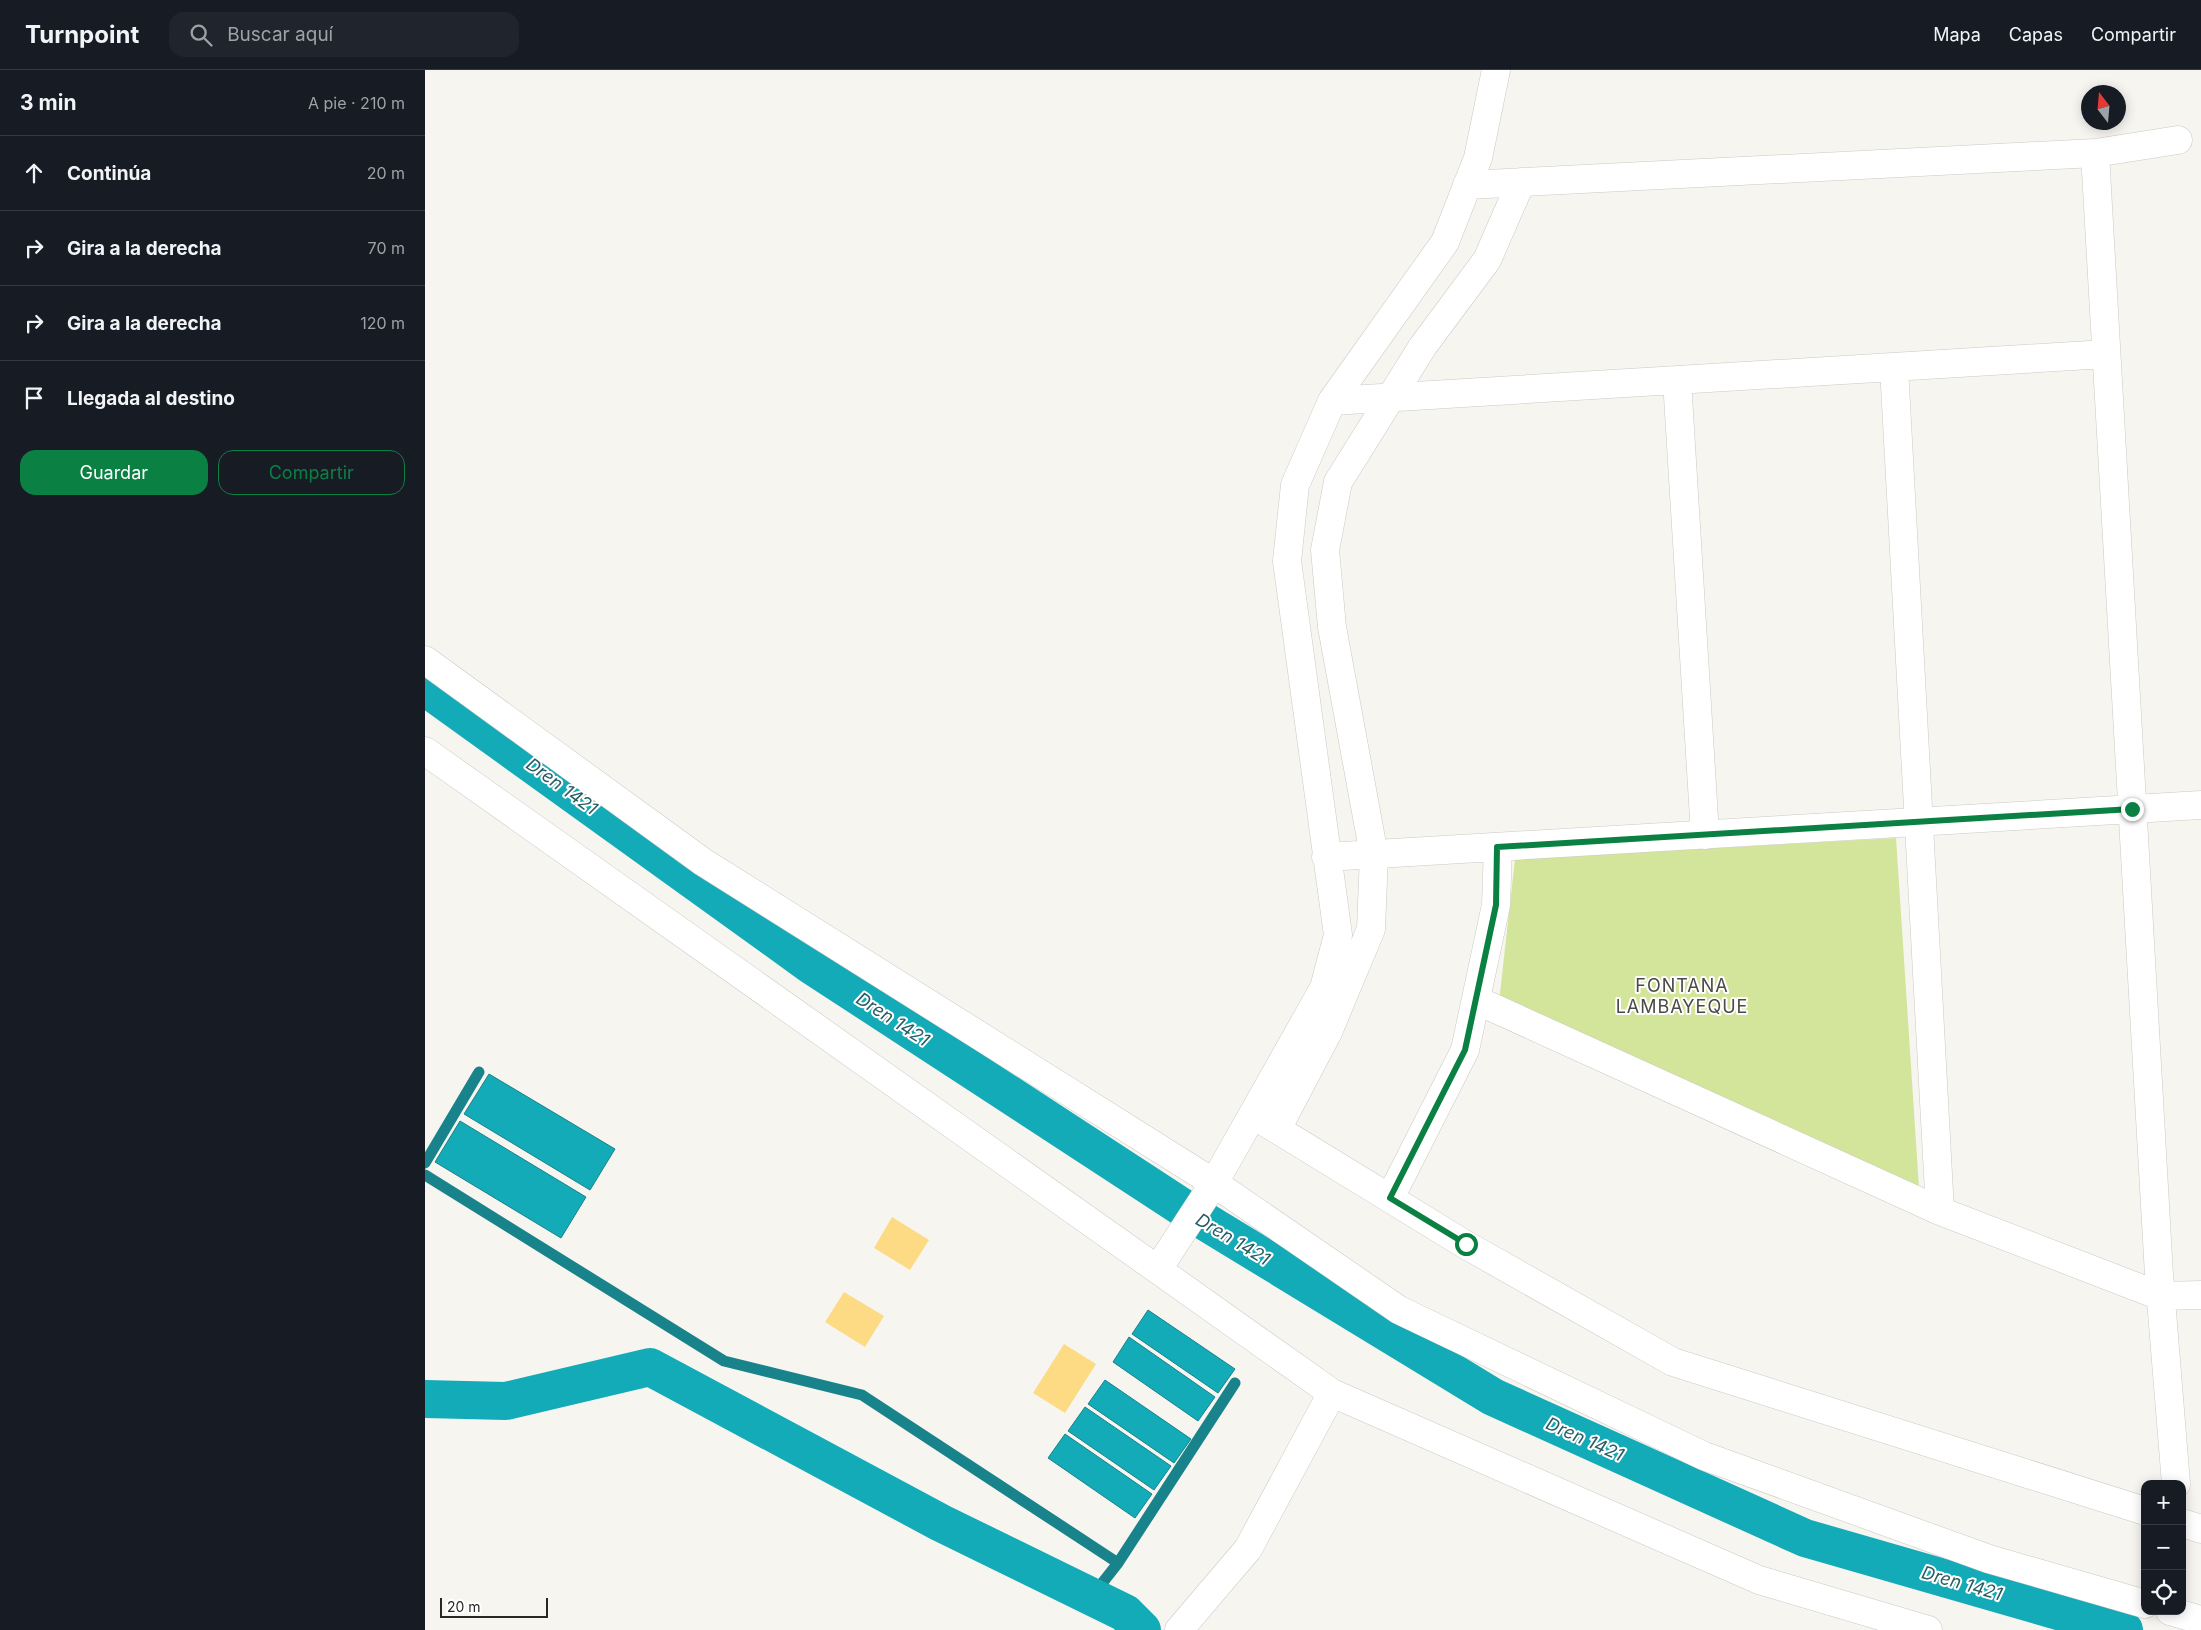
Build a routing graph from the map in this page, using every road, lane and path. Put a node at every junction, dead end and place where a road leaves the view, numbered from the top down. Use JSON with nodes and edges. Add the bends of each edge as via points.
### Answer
{"nodes":[{"id":1,"x":1496,"y":70,"type":"edge"},
{"id":2,"x":2178,"y":140,"type":"dead end"},
{"id":3,"x":2095,"y":153,"type":"junction"},
{"id":4,"x":1521,"y":182,"type":"junction"},
{"id":5,"x":1467,"y":185,"type":"junction"},
{"id":6,"x":2106,"y":354,"type":"junction"},
{"id":7,"x":1894,"y":367,"type":"junction"},
{"id":8,"x":1677,"y":380,"type":"junction"},
{"id":9,"x":1390,"y":398,"type":"junction"},
{"id":10,"x":1332,"y":401,"type":"junction"},
{"id":11,"x":425,"y":660,"type":"edge"},
{"id":12,"x":425,"y":751,"type":"edge"},
{"id":13,"x":2201,"y":805,"type":"edge"},
{"id":14,"x":2132,"y":809,"type":"junction"},
{"id":15,"x":1919,"y":822,"type":"junction"},
{"id":16,"x":1705,"y":835,"type":"junction"},
{"id":17,"x":1497,"y":847,"type":"junction"},
{"id":18,"x":1374,"y":855,"type":"junction"},
{"id":19,"x":1326,"y":857,"type":"junction"},
{"id":20,"x":1476,"y":1000,"type":"junction"},
{"id":21,"x":1253,"y":1114,"type":"junction"},
{"id":22,"x":1277,"y":1129,"type":"junction"},
{"id":23,"x":1208,"y":1192,"type":"junction"},
{"id":24,"x":1390,"y":1198,"type":"junction"},
{"id":25,"x":1940,"y":1211,"type":"junction"},
{"id":26,"x":1163,"y":1261,"type":"junction"},
{"id":27,"x":2201,"y":1295,"type":"edge"},
{"id":28,"x":2161,"y":1296,"type":"junction"},
{"id":29,"x":1333,"y":1393,"type":"junction"},
{"id":30,"x":2176,"y":1480,"type":"edge"},
{"id":31,"x":2141,"y":1510,"type":"edge"},
{"id":32,"x":2186,"y":1524,"type":"edge"},
{"id":33,"x":2201,"y":1529,"type":"edge"},
{"id":34,"x":2141,"y":1603,"type":"edge"},
{"id":35,"x":2184,"y":1615,"type":"edge"},
{"id":36,"x":2201,"y":1620,"type":"edge"},
{"id":37,"x":1179,"y":1630,"type":"edge"},
{"id":38,"x":1929,"y":1630,"type":"edge"}],
"edges":[{"from":1,"to":5,"type":"street","via":[[1478,158]]},
{"from":2,"to":3,"type":"street"},
{"from":3,"to":4,"type":"street"},
{"from":3,"to":6,"type":"street"},
{"from":4,"to":5,"type":"street"},
{"from":4,"to":9,"type":"street","via":[[1487,260],[1423,346]]},
{"from":5,"to":10,"type":"street","via":[[1445,242]]},
{"from":6,"to":7,"type":"street"},
{"from":6,"to":14,"type":"street"},
{"from":7,"to":8,"type":"street"},
{"from":7,"to":15,"type":"street"},
{"from":8,"to":9,"type":"street"},
{"from":8,"to":16,"type":"street"},
{"from":9,"to":10,"type":"street"},
{"from":9,"to":18,"type":"street","via":[[1338,482],[1325,550],[1332,628]]},
{"from":10,"to":19,"type":"street","via":[[1295,485],[1287,561]]},
{"from":11,"to":23,"type":"street","via":[[703,862]]},
{"from":12,"to":26,"type":"street"},
{"from":13,"to":14,"type":"street"},
{"from":14,"to":15,"type":"street"},
{"from":14,"to":28,"type":"street"},
{"from":15,"to":16,"type":"street"},
{"from":15,"to":25,"type":"street"},
{"from":16,"to":17,"type":"street"},
{"from":17,"to":18,"type":"street"},
{"from":17,"to":20,"type":"street","via":[[1496,905]]},
{"from":18,"to":19,"type":"street"},
{"from":18,"to":22,"type":"street","via":[[1371,929],[1329,1032]]},
{"from":19,"to":21,"type":"street","via":[[1338,935],[1324,988]]},
{"from":20,"to":24,"type":"street","via":[[1465,1050]]},
{"from":20,"to":25,"type":"street"},
{"from":21,"to":22,"type":"street"},
{"from":21,"to":23,"type":"street"},
{"from":22,"to":24,"type":"street"},
{"from":23,"to":26,"type":"street"},
{"from":23,"to":34,"type":"street","via":[[1399,1310],[1704,1456],[1989,1559]]},
{"from":24,"to":31,"type":"street","via":[[1673,1362]]},
{"from":25,"to":28,"type":"street"},
{"from":26,"to":29,"type":"street"},
{"from":27,"to":28,"type":"street"},
{"from":28,"to":30,"type":"street"},
{"from":29,"to":37,"type":"street","via":[[1248,1549]]},
{"from":29,"to":38,"type":"street","via":[[1759,1580]]},
{"from":32,"to":33,"type":"street"},
{"from":35,"to":36,"type":"street"}]}
